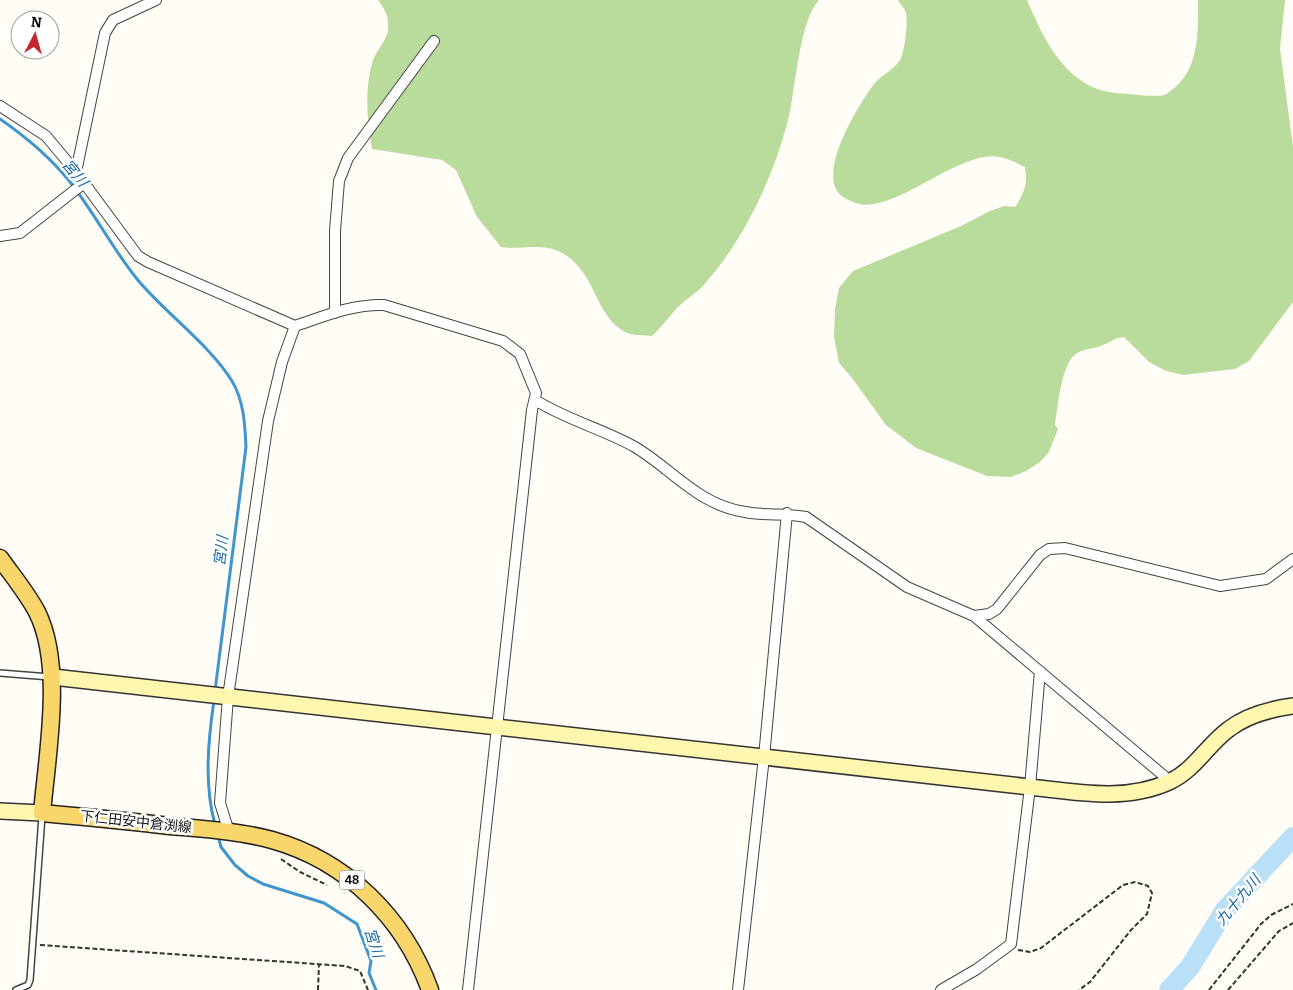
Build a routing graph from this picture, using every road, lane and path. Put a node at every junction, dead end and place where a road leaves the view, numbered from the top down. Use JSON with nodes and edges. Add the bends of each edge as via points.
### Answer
{"nodes":[{"id":1,"x":156,"y":0,"type":"edge"},
{"id":2,"x":434,"y":41,"type":"dead end"},
{"id":3,"x":0,"y":106,"type":"edge"},
{"id":4,"x":76,"y":172,"type":"junction"},
{"id":5,"x":84,"y":182,"type":"junction"},
{"id":6,"x":0,"y":236,"type":"edge"},
{"id":7,"x":335,"y":313,"type":"junction"},
{"id":8,"x":295,"y":326,"type":"junction"},
{"id":9,"x":535,"y":400,"type":"junction"},
{"id":10,"x":787,"y":513,"type":"junction"},
{"id":11,"x":0,"y":558,"type":"edge"},
{"id":12,"x":1293,"y":559,"type":"edge"},
{"id":13,"x":974,"y":616,"type":"junction"},
{"id":14,"x":1040,"y":671,"type":"junction"},
{"id":15,"x":0,"y":673,"type":"edge"},
{"id":16,"x":53,"y":678,"type":"junction"},
{"id":17,"x":225,"y":697,"type":"junction"},
{"id":18,"x":1293,"y":706,"type":"edge"},
{"id":19,"x":497,"y":727,"type":"junction"},
{"id":20,"x":764,"y":757,"type":"junction"},
{"id":21,"x":1170,"y":781,"type":"junction"},
{"id":22,"x":1030,"y":787,"type":"junction"},
{"id":23,"x":0,"y":811,"type":"edge"},
{"id":24,"x":42,"y":813,"type":"junction"},
{"id":25,"x":227,"y":832,"type":"junction"},
{"id":26,"x":266,"y":839,"type":"junction"},
{"id":27,"x":327,"y":885,"type":"dead end"},
{"id":28,"x":1293,"y":904,"type":"edge"},
{"id":29,"x":1293,"y":923,"type":"edge"},
{"id":30,"x":32,"y":944,"type":"junction"},
{"id":31,"x":1011,"y":944,"type":"junction"},
{"id":32,"x":319,"y":964,"type":"junction"},
{"id":33,"x":16,"y":990,"type":"edge"},
{"id":34,"x":318,"y":990,"type":"edge"},
{"id":35,"x":368,"y":990,"type":"edge"},
{"id":36,"x":430,"y":990,"type":"edge"},
{"id":37,"x":468,"y":990,"type":"edge"},
{"id":38,"x":738,"y":990,"type":"edge"},
{"id":39,"x":941,"y":990,"type":"edge"},
{"id":40,"x":1079,"y":990,"type":"edge"},
{"id":41,"x":1209,"y":990,"type":"edge"},
{"id":42,"x":1228,"y":990,"type":"edge"}],
"edges":[{"from":1,"to":4,"type":"street","via":[[113,20],[105,33]]},
{"from":2,"to":7,"type":"street","via":[[348,158],[339,181]]},
{"from":3,"to":4,"type":"street","via":[[46,136]]},
{"from":4,"to":5,"type":"street"},
{"from":5,"to":6,"type":"street","via":[[20,233]]},
{"from":5,"to":8,"type":"street","via":[[138,256]]},
{"from":7,"to":8,"type":"street"},
{"from":7,"to":9,"type":"street","via":[[365,304],[384,306],[503,341],[520,354],[536,393]]},
{"from":8,"to":17,"type":"street","via":[[282,362],[268,421]]},
{"from":9,"to":10,"type":"street","via":[[559,415],[636,448],[707,499],[745,512]]},
{"from":9,"to":19,"type":"street"},
{"from":10,"to":13,"type":"street","via":[[806,517],[826,529],[907,587]]},
{"from":10,"to":20,"type":"street"},
{"from":11,"to":16,"type":"main road","via":[[37,612],[50,651]]},
{"from":12,"to":13,"type":"street","via":[[1266,579],[1220,586],[1065,548],[1048,549],[997,609]]},
{"from":13,"to":14,"type":"street"},
{"from":14,"to":21,"type":"street"},
{"from":14,"to":22,"type":"street"},
{"from":15,"to":16,"type":"lane"},
{"from":16,"to":17,"type":"street"},
{"from":16,"to":24,"type":"main road"},
{"from":17,"to":19,"type":"street"},
{"from":17,"to":25,"type":"street","via":[[220,803]]},
{"from":18,"to":21,"type":"street","via":[[1272,709],[1228,729],[1193,767]]},
{"from":19,"to":20,"type":"street"},
{"from":19,"to":37,"type":"street"},
{"from":20,"to":22,"type":"street"},
{"from":20,"to":38,"type":"street"},
{"from":21,"to":22,"type":"street","via":[[1120,794]]},
{"from":22,"to":31,"type":"street"},
{"from":23,"to":24,"type":"street"},
{"from":24,"to":25,"type":"main road","name":"下仁田安中倉渕線","number":"48"},
{"from":24,"to":30,"type":"lane"},
{"from":25,"to":26,"type":"main road","name":"下仁田安中倉渕線","number":"48"},
{"from":26,"to":27,"type":"path","via":[[268,849],[300,872]]},
{"from":26,"to":36,"type":"main road","name":"下仁田安中倉渕線","number":"48","via":[[318,859],[364,890],[403,935]]},
{"from":28,"to":41,"type":"path","via":[[1270,915],[1261,924]]},
{"from":29,"to":42,"type":"path","via":[[1279,931]]},
{"from":30,"to":32,"type":"path"},
{"from":30,"to":33,"type":"lane","via":[[28,985]]},
{"from":31,"to":39,"type":"street"},
{"from":31,"to":40,"type":"path","via":[[1019,951],[1041,948],[1123,885],[1135,882],[1148,886],[1152,893],[1147,914],[1090,982]]},
{"from":32,"to":34,"type":"path"},
{"from":32,"to":35,"type":"path","via":[[354,967],[360,971]]}]}
